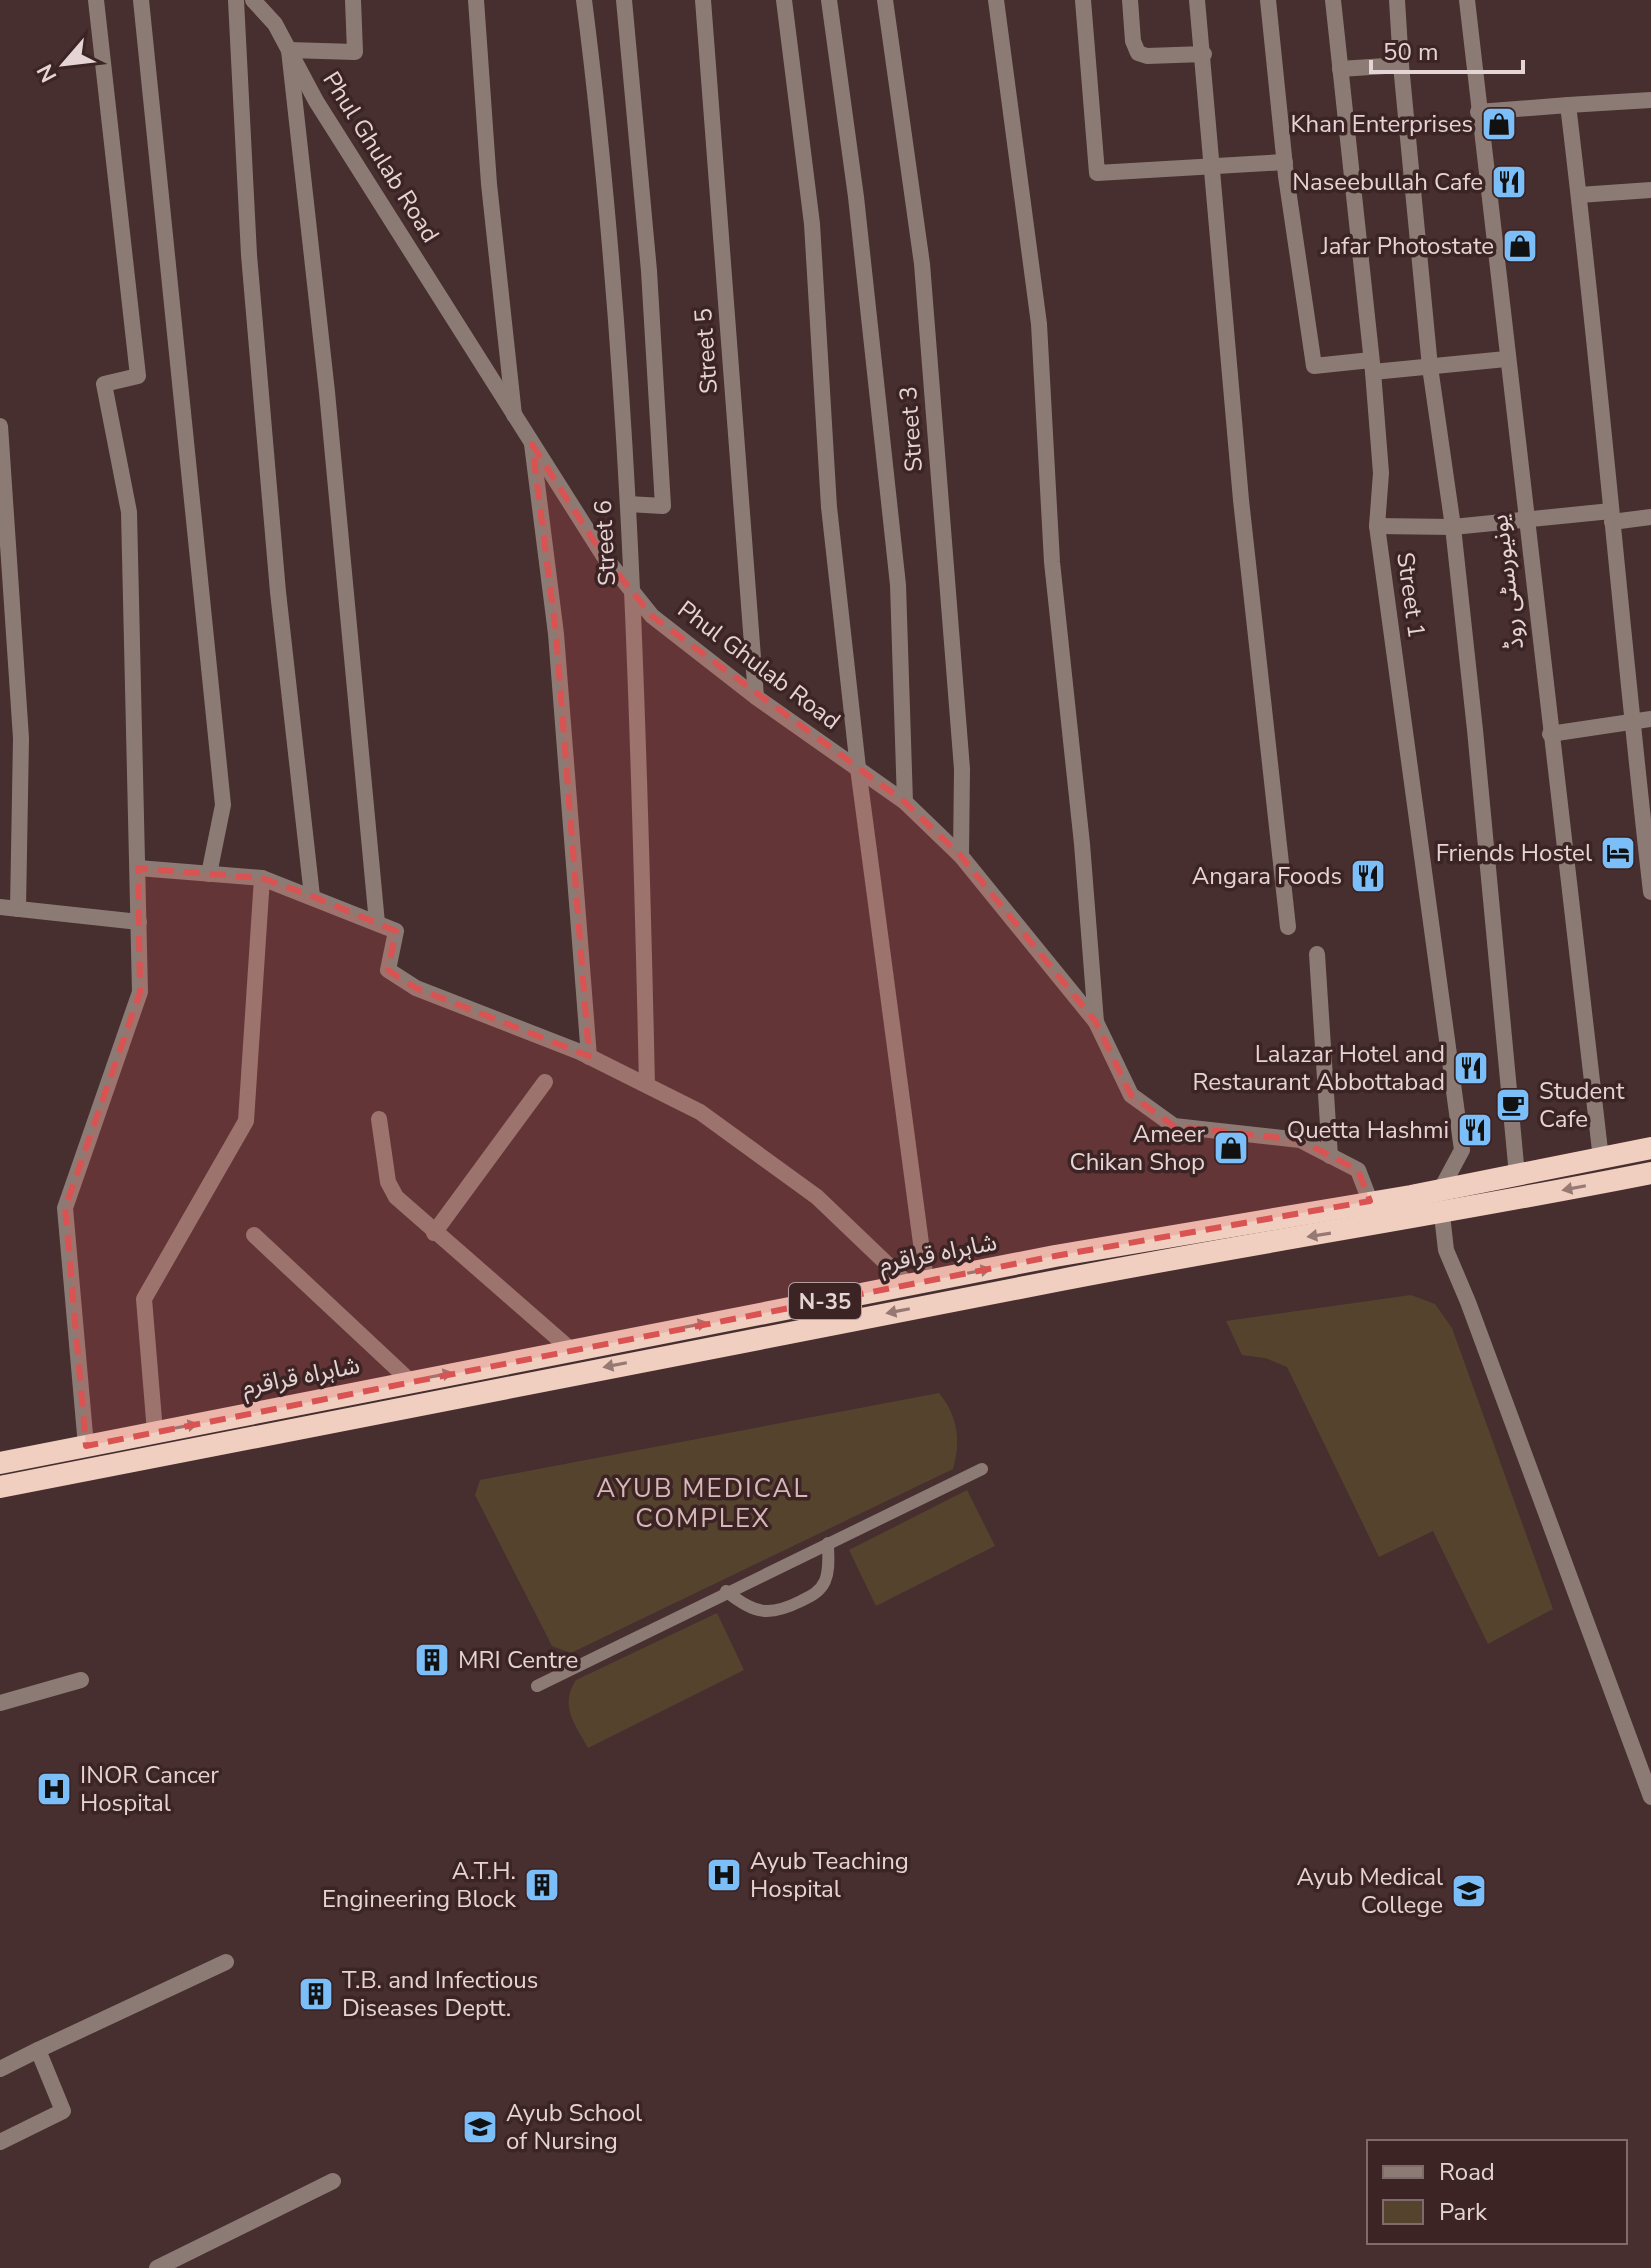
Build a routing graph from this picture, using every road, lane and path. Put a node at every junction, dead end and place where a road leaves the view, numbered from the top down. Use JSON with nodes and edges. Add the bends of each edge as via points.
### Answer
{"nodes":[{"id":1,"x":96,"y":0,"type":"edge"},
{"id":2,"x":141,"y":0,"type":"edge"},
{"id":3,"x":236,"y":0,"type":"edge"},
{"id":4,"x":353,"y":0,"type":"edge"},
{"id":5,"x":476,"y":0,"type":"edge"},
{"id":6,"x":584,"y":0,"type":"edge"},
{"id":7,"x":624,"y":0,"type":"edge"},
{"id":8,"x":703,"y":0,"type":"edge"},
{"id":9,"x":784,"y":0,"type":"edge"},
{"id":10,"x":829,"y":0,"type":"edge"},
{"id":11,"x":885,"y":0,"type":"edge"},
{"id":12,"x":996,"y":0,"type":"edge"},
{"id":13,"x":1083,"y":0,"type":"edge"},
{"id":14,"x":1130,"y":0,"type":"edge"},
{"id":15,"x":1197,"y":0,"type":"edge"},
{"id":16,"x":1268,"y":0,"type":"edge"},
{"id":17,"x":1333,"y":0,"type":"edge"},
{"id":18,"x":1397,"y":0,"type":"edge"},
{"id":19,"x":1467,"y":0,"type":"edge"},
{"id":20,"x":255,"y":1,"type":"edge"},
{"id":21,"x":289,"y":50,"type":"junction"},
{"id":22,"x":1204,"y":54,"type":"junction"},
{"id":23,"x":1401,"y":65,"type":"junction"},
{"id":24,"x":1340,"y":69,"type":"junction"},
{"id":25,"x":1651,"y":100,"type":"edge"},
{"id":26,"x":1568,"y":105,"type":"junction"},
{"id":27,"x":1478,"y":112,"type":"junction"},
{"id":28,"x":1285,"y":162,"type":"junction"},
{"id":29,"x":1213,"y":164,"type":"junction"},
{"id":30,"x":1651,"y":190,"type":"edge"},
{"id":31,"x":1579,"y":195,"type":"junction"},
{"id":32,"x":1506,"y":359,"type":"junction"},
{"id":33,"x":1372,"y":366,"type":"junction"},
{"id":34,"x":1430,"y":367,"type":"junction"},
{"id":35,"x":514,"y":417,"type":"junction"},
{"id":36,"x":0,"y":426,"type":"edge"},
{"id":37,"x":532,"y":444,"type":"junction"},
{"id":38,"x":628,"y":504,"type":"junction"},
{"id":39,"x":1612,"y":516,"type":"junction"},
{"id":40,"x":1651,"y":517,"type":"edge"},
{"id":41,"x":1524,"y":519,"type":"junction"},
{"id":42,"x":1377,"y":526,"type":"junction"},
{"id":43,"x":1453,"y":527,"type":"junction"},
{"id":44,"x":632,"y":591,"type":"junction"},
{"id":45,"x":756,"y":697,"type":"junction"},
{"id":46,"x":1651,"y":719,"type":"edge"},
{"id":47,"x":1631,"y":721,"type":"junction"},
{"id":48,"x":1550,"y":734,"type":"junction"},
{"id":49,"x":858,"y":768,"type":"junction"},
{"id":50,"x":905,"y":802,"type":"junction"},
{"id":51,"x":1647,"y":828,"type":"edge"},
{"id":52,"x":961,"y":856,"type":"junction"},
{"id":53,"x":138,"y":868,"type":"junction"},
{"id":54,"x":209,"y":874,"type":"junction"},
{"id":55,"x":262,"y":878,"type":"junction"},
{"id":56,"x":1651,"y":892,"type":"edge"},
{"id":57,"x":312,"y":896,"type":"junction"},
{"id":58,"x":0,"y":907,"type":"edge"},
{"id":59,"x":18,"y":909,"type":"junction"},
{"id":60,"x":139,"y":922,"type":"junction"},
{"id":61,"x":377,"y":923,"type":"junction"},
{"id":62,"x":1288,"y":927,"type":"dead end"},
{"id":63,"x":1317,"y":954,"type":"dead end"},
{"id":64,"x":1096,"y":1022,"type":"junction"},
{"id":65,"x":589,"y":1057,"type":"junction"},
{"id":66,"x":545,"y":1082,"type":"dead end"},
{"id":67,"x":647,"y":1085,"type":"junction"},
{"id":68,"x":379,"y":1119,"type":"dead end"},
{"id":69,"x":1651,"y":1148,"type":"edge"},
{"id":70,"x":1330,"y":1156,"type":"junction"},
{"id":71,"x":1601,"y":1159,"type":"junction"},
{"id":72,"x":1651,"y":1173,"type":"edge"},
{"id":73,"x":1517,"y":1175,"type":"junction"},
{"id":74,"x":1441,"y":1189,"type":"junction"},
{"id":75,"x":1370,"y":1201,"type":"junction"},
{"id":76,"x":1442,"y":1215,"type":"junction"},
{"id":77,"x":434,"y":1233,"type":"junction"},
{"id":78,"x":254,"y":1235,"type":"dead end"},
{"id":79,"x":917,"y":1283,"type":"junction"},
{"id":80,"x":570,"y":1349,"type":"junction"},
{"id":81,"x":410,"y":1381,"type":"junction"},
{"id":82,"x":155,"y":1432,"type":"junction"},
{"id":83,"x":86,"y":1446,"type":"junction"},
{"id":84,"x":0,"y":1463,"type":"edge"},
{"id":85,"x":982,"y":1469,"type":"dead end"},
{"id":86,"x":0,"y":1487,"type":"edge"},
{"id":87,"x":828,"y":1543,"type":"junction"},
{"id":88,"x":726,"y":1591,"type":"junction"},
{"id":89,"x":81,"y":1680,"type":"dead end"},
{"id":90,"x":537,"y":1686,"type":"dead end"},
{"id":91,"x":0,"y":1703,"type":"edge"},
{"id":92,"x":1651,"y":1797,"type":"edge"},
{"id":93,"x":226,"y":1962,"type":"dead end"},
{"id":94,"x":38,"y":2050,"type":"junction"},
{"id":95,"x":0,"y":2069,"type":"edge"},
{"id":96,"x":0,"y":2142,"type":"edge"},
{"id":97,"x":333,"y":2181,"type":"dead end"},
{"id":98,"x":157,"y":2268,"type":"edge"}],
"edges":[{"from":1,"to":53,"type":"street","via":[[138,376],[104,384],[129,512]]},
{"from":2,"to":54,"type":"street","via":[[223,805]]},
{"from":3,"to":57,"type":"street","via":[[249,255],[278,592]]},
{"from":4,"to":21,"type":"street","via":[[355,52]]},
{"from":5,"to":35,"type":"street"},
{"from":6,"to":38,"type":"street","name":"Street 6","via":[[619,320]]},
{"from":7,"to":38,"type":"street","via":[[649,271],[663,506]]},
{"from":8,"to":45,"type":"street","name":"Street 5"},
{"from":9,"to":49,"type":"street","via":[[812,224],[829,507]]},
{"from":10,"to":50,"type":"street","via":[[898,585]]},
{"from":11,"to":52,"type":"street","name":"Street 3","via":[[922,264],[962,769]]},
{"from":12,"to":64,"type":"street","via":[[1039,324],[1052,562]]},
{"from":13,"to":29,"type":"street","via":[[1097,173]]},
{"from":14,"to":22,"type":"street","via":[[1138,53]]},
{"from":15,"to":22,"type":"street"},
{"from":16,"to":28,"type":"street"},
{"from":17,"to":24,"type":"street","name":"Street 1"},
{"from":18,"to":23,"type":"street"},
{"from":19,"to":27,"type":"street","name":"یونیورسٹی روڈ"},
{"from":20,"to":21,"type":"street","name":"Phul Ghulab Road"},
{"from":21,"to":35,"type":"street","name":"Phul Ghulab Road"},
{"from":21,"to":61,"type":"street"},
{"from":22,"to":29,"type":"street"},
{"from":23,"to":24,"type":"street"},
{"from":23,"to":34,"type":"street"},
{"from":24,"to":33,"type":"street","name":"Street 1"},
{"from":25,"to":26,"type":"street"},
{"from":26,"to":27,"type":"street"},
{"from":26,"to":31,"type":"street"},
{"from":27,"to":32,"type":"street","name":"یونیورسٹی روڈ"},
{"from":28,"to":29,"type":"street"},
{"from":28,"to":33,"type":"street","via":[[1314,366]]},
{"from":29,"to":62,"type":"street","via":[[1241,500]]},
{"from":30,"to":31,"type":"street"},
{"from":31,"to":39,"type":"street"},
{"from":32,"to":34,"type":"street"},
{"from":32,"to":41,"type":"street","name":"یونیورسٹی روڈ"},
{"from":33,"to":34,"type":"street"},
{"from":33,"to":42,"type":"street","name":"Street 1","via":[[1381,473]]},
{"from":34,"to":43,"type":"street"},
{"from":35,"to":37,"type":"street","name":"Phul Ghulab Road"},
{"from":36,"to":59,"type":"street","via":[[21,738]]},
{"from":37,"to":44,"type":"street","name":"Phul Ghulab Road"},
{"from":37,"to":65,"type":"street","via":[[556,634]]},
{"from":38,"to":44,"type":"street","name":"Street 6"},
{"from":39,"to":40,"type":"street"},
{"from":39,"to":41,"type":"street"},
{"from":39,"to":47,"type":"street"},
{"from":41,"to":43,"type":"street"},
{"from":41,"to":48,"type":"street","name":"یونیورسٹی روڈ"},
{"from":42,"to":43,"type":"street"},
{"from":42,"to":74,"type":"street","name":"Street 1","via":[[1462,1150]]},
{"from":43,"to":73,"type":"street"},
{"from":44,"to":45,"type":"street","name":"Phul Ghulab Road","via":[[652,616]]},
{"from":44,"to":67,"type":"street","name":"Street 6"},
{"from":45,"to":49,"type":"street","name":"Phul Ghulab Road"},
{"from":46,"to":47,"type":"street"},
{"from":47,"to":48,"type":"street"},
{"from":47,"to":51,"type":"street"},
{"from":48,"to":71,"type":"street","name":"یونیورسٹی روڈ"},
{"from":49,"to":50,"type":"street","name":"Phul Ghulab Road"},
{"from":49,"to":79,"type":"street"},
{"from":50,"to":52,"type":"street","name":"Phul Ghulab Road"},
{"from":51,"to":56,"type":"street"},
{"from":52,"to":64,"type":"street","name":"Phul Ghulab Road"},
{"from":53,"to":54,"type":"street"},
{"from":53,"to":60,"type":"street"},
{"from":54,"to":55,"type":"street"},
{"from":55,"to":57,"type":"street"},
{"from":55,"to":82,"type":"street","via":[[246,1121],[144,1299]]},
{"from":57,"to":61,"type":"street"},
{"from":58,"to":59,"type":"street"},
{"from":59,"to":60,"type":"street"},
{"from":60,"to":83,"type":"street","via":[[140,992],[65,1208]]},
{"from":61,"to":65,"type":"street","via":[[396,931],[388,970]]},
{"from":63,"to":70,"type":"street"},
{"from":64,"to":70,"type":"street","name":"Phul Ghulab Road","via":[[1131,1095],[1174,1126],[1300,1140]]},
{"from":65,"to":67,"type":"street"},
{"from":66,"to":77,"type":"street"},
{"from":67,"to":79,"type":"street","via":[[700,1112],[817,1197]]},
{"from":68,"to":77,"type":"street","via":[[388,1182],[408,1211]]},
{"from":69,"to":71,"type":"highway","name":"شاہراہ قراقرم","number":"N-35"},
{"from":70,"to":75,"type":"street","name":"Phul Ghulab Road","via":[[1358,1170]]},
{"from":71,"to":73,"type":"highway","name":"شاہراہ قراقرم","number":"N-35"},
{"from":72,"to":76,"type":"highway","name":"شاہراہ قراقرم","number":"N-35","one_way":true},
{"from":73,"to":74,"type":"highway","name":"شاہراہ قراقرم","number":"N-35"},
{"from":74,"to":75,"type":"highway","name":"شاہراہ قراقرم","number":"N-35"},
{"from":79,"to":75,"type":"highway","name":"شاہراہ قراقرم","number":"N-35","one_way":true},
{"from":76,"to":86,"type":"highway","name":"شاہراہ قراقرم","number":"N-35","one_way":true,"via":[[1051,1282]]},
{"from":76,"to":92,"type":"street","via":[[1446,1250]]},
{"from":77,"to":80,"type":"street"},
{"from":78,"to":81,"type":"street"},
{"from":80,"to":79,"type":"highway","name":"شاہراہ قراقرم","number":"N-35","one_way":true},
{"from":81,"to":80,"type":"highway","name":"شاہراہ قراقرم","number":"N-35","one_way":true},
{"from":82,"to":81,"type":"highway","name":"شاہراہ قراقرم","number":"N-35","one_way":true},
{"from":82,"to":83,"type":"highway","name":"شاہراہ قراقرم","number":"N-35"},
{"from":83,"to":84,"type":"highway","name":"شاہراہ قراقرم","number":"N-35"},
{"from":85,"to":87,"type":"street"},
{"from":87,"to":88,"type":"street"},
{"from":87,"to":88,"type":"street","via":[[824,1585],[778,1613],[753,1608]]},
{"from":88,"to":90,"type":"street"},
{"from":89,"to":91,"type":"street"},
{"from":93,"to":94,"type":"street"},
{"from":94,"to":95,"type":"street"},
{"from":94,"to":96,"type":"street","via":[[63,2111]]},
{"from":97,"to":98,"type":"street"}]}
